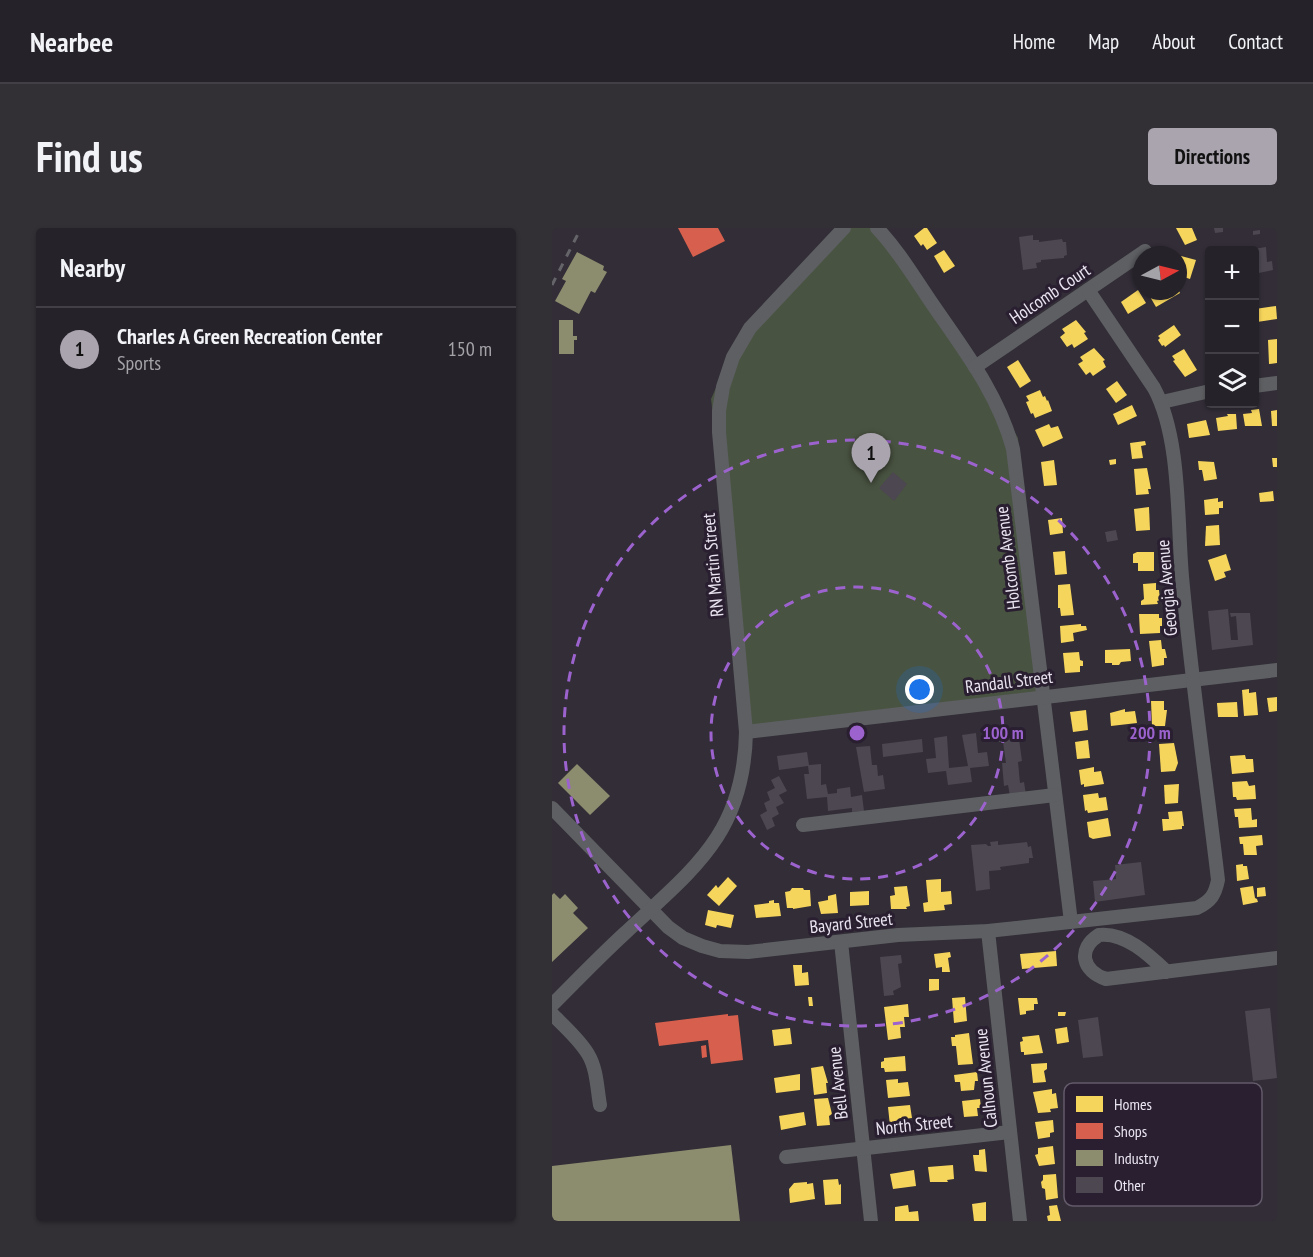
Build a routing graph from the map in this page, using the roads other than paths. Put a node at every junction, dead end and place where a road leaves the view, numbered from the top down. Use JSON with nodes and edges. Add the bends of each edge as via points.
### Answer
{"nodes":[{"id":1,"x":844,"y":228,"type":"edge"},
{"id":2,"x":877,"y":228,"type":"edge"},
{"id":3,"x":1133,"y":259,"type":"edge"},
{"id":4,"x":1088,"y":290,"type":"junction"},
{"id":5,"x":975,"y":367,"type":"junction"},
{"id":6,"x":1277,"y":384,"type":"edge"},
{"id":7,"x":1259,"y":386,"type":"edge"},
{"id":8,"x":1205,"y":392,"type":"edge"},
{"id":9,"x":1162,"y":402,"type":"junction"},
{"id":10,"x":1277,"y":670,"type":"edge"},
{"id":11,"x":1194,"y":679,"type":"junction"},
{"id":12,"x":1043,"y":696,"type":"junction"},
{"id":13,"x":746,"y":732,"type":"junction"},
{"id":14,"x":1055,"y":795,"type":"junction"},
{"id":15,"x":552,"y":808,"type":"edge"},
{"id":16,"x":803,"y":825,"type":"dead end"},
{"id":17,"x":1207,"y":903,"type":"joint"},
{"id":18,"x":651,"y":909,"type":"junction"},
{"id":19,"x":1071,"y":922,"type":"junction"},
{"id":20,"x":988,"y":931,"type":"junction"},
{"id":21,"x":841,"y":942,"type":"junction"},
{"id":22,"x":1277,"y":958,"type":"edge"},
{"id":23,"x":1167,"y":972,"type":"junction"},
{"id":24,"x":552,"y":1005,"type":"edge"},
{"id":25,"x":552,"y":1014,"type":"edge"},
{"id":26,"x":600,"y":1105,"type":"dead end"},
{"id":27,"x":1010,"y":1132,"type":"junction"},
{"id":28,"x":863,"y":1149,"type":"junction"},
{"id":29,"x":786,"y":1157,"type":"dead end"},
{"id":30,"x":871,"y":1221,"type":"edge"},
{"id":31,"x":1020,"y":1221,"type":"edge"}],
"edges":[{"from":1,"to":13,"type":"street","name":"RN Martin Street","via":[[750,328],[733,357],[723,387],[719,432]]},
{"from":2,"to":5,"type":"street","name":"Holcomb Avenue"},
{"from":3,"to":4,"type":"street","name":"Holcomb Court"},
{"from":4,"to":5,"type":"street","name":"Holcomb Court"},
{"from":4,"to":9,"type":"street","name":"Georgia Avenue"},
{"from":5,"to":12,"type":"street","name":"Holcomb Avenue","via":[[999,408],[1013,449]]},
{"from":6,"to":7,"type":"street"},
{"from":8,"to":9,"type":"street"},
{"from":9,"to":11,"type":"street","name":"Georgia Avenue","via":[[1178,503]]},
{"from":10,"to":11,"type":"street","name":"Randall Street"},
{"from":11,"to":12,"type":"street","name":"Randall Street"},
{"from":11,"to":17,"type":"street","name":"Georgia Avenue","via":[[1218,879],[1215,894]]},
{"from":12,"to":13,"type":"street","name":"Randall Street"},
{"from":12,"to":14,"type":"street","name":"Holcomb Avenue"},
{"from":13,"to":18,"type":"street","name":"RN Martin Street","via":[[741,782],[724,826],[701,860]]},
{"from":14,"to":16,"type":"street"},
{"from":14,"to":19,"type":"street","name":"Holcomb Avenue"},
{"from":15,"to":18,"type":"street","name":"Bayard Street"},
{"from":17,"to":19,"type":"street","name":"Bayard Street","via":[[1197,908]]},
{"from":18,"to":21,"type":"street","name":"Bayard Street","via":[[683,938],[720,951],[748,952]]},
{"from":18,"to":24,"type":"street","name":"RN Martin Street"},
{"from":19,"to":20,"type":"street","name":"Bayard Street"},
{"from":20,"to":21,"type":"street","name":"Bayard Street"},
{"from":20,"to":27,"type":"street","name":"Calhoun Avenue"},
{"from":21,"to":28,"type":"street","name":"Bell Avenue"},
{"from":22,"to":23,"type":"street"},
{"from":23,"to":23,"type":"street","via":[[1106,979],[1094,975],[1085,955],[1087,945],[1099,935],[1117,935],[1152,957]]},
{"from":25,"to":26,"type":"street","via":[[588,1054]]},
{"from":27,"to":28,"type":"street","name":"North Street"},
{"from":27,"to":31,"type":"street","name":"Calhoun Avenue"},
{"from":28,"to":29,"type":"street","name":"North Street"},
{"from":28,"to":30,"type":"street","name":"Bell Avenue"}]}
